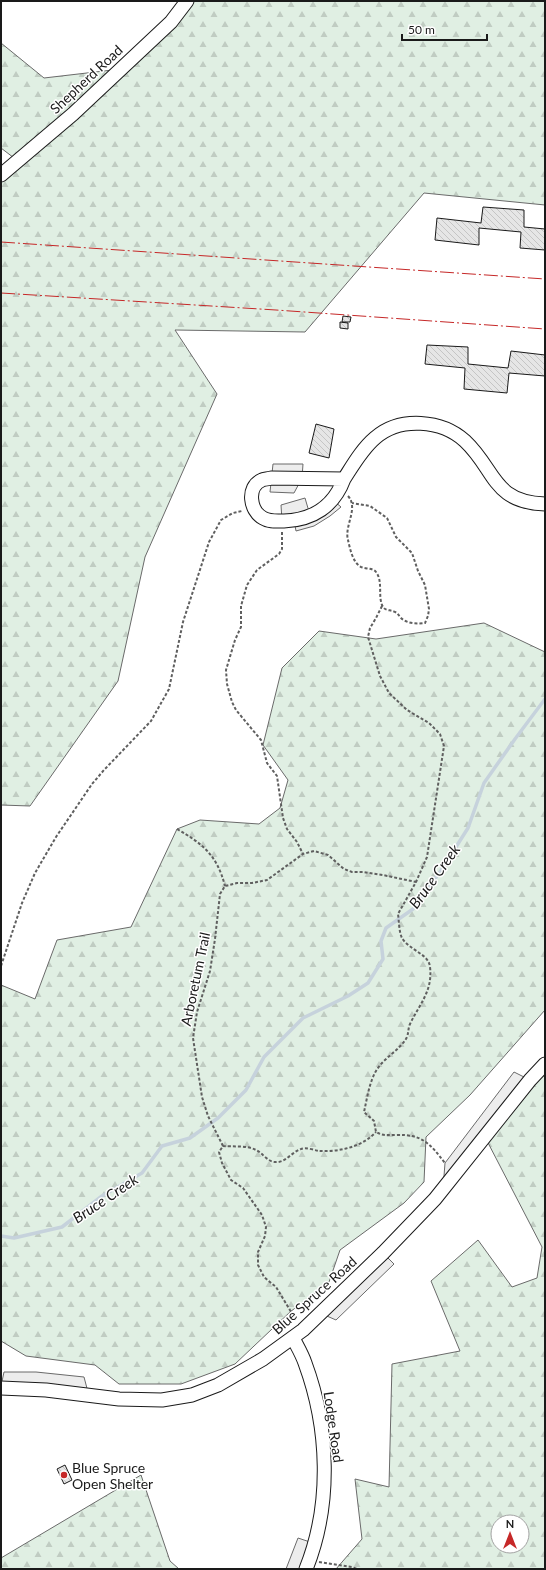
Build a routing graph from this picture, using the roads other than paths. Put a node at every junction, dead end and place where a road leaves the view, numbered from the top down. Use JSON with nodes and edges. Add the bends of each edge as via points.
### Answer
{"nodes":[{"id":1,"x":187,"y":1,"type":"edge"},
{"id":2,"x":1,"y":175,"type":"edge"},
{"id":3,"x":342,"y":484,"type":"junction"},
{"id":4,"x":545,"y":504,"type":"edge"},
{"id":5,"x":545,"y":1064,"type":"edge"},
{"id":6,"x":298,"y":1334,"type":"junction"},
{"id":7,"x":1,"y":1388,"type":"edge"},
{"id":8,"x":308,"y":1564,"type":"edge"}],
"edges":[{"from":1,"to":2,"type":"street","name":"Shepherd Road","via":[[171,22],[73,114]]},
{"from":3,"to":3,"type":"street","via":[[333,500],[323,510],[294,520],[264,519],[253,508],[251,494],[253,488],[262,480],[271,478]]},
{"from":3,"to":4,"type":"street","via":[[364,449],[376,438],[399,426],[420,423],[446,429],[465,441],[506,492],[532,504]]},
{"from":5,"to":6,"type":"street","name":"Blue Spruce Road","via":[[435,1199]]},
{"from":6,"to":7,"type":"street","name":"Blue Spruce Road","via":[[263,1359],[218,1385],[192,1395],[162,1400],[119,1399],[46,1390]]},
{"from":6,"to":8,"type":"street","name":"Lodge Road","via":[[312,1384],[324,1446],[323,1499]]}]}
